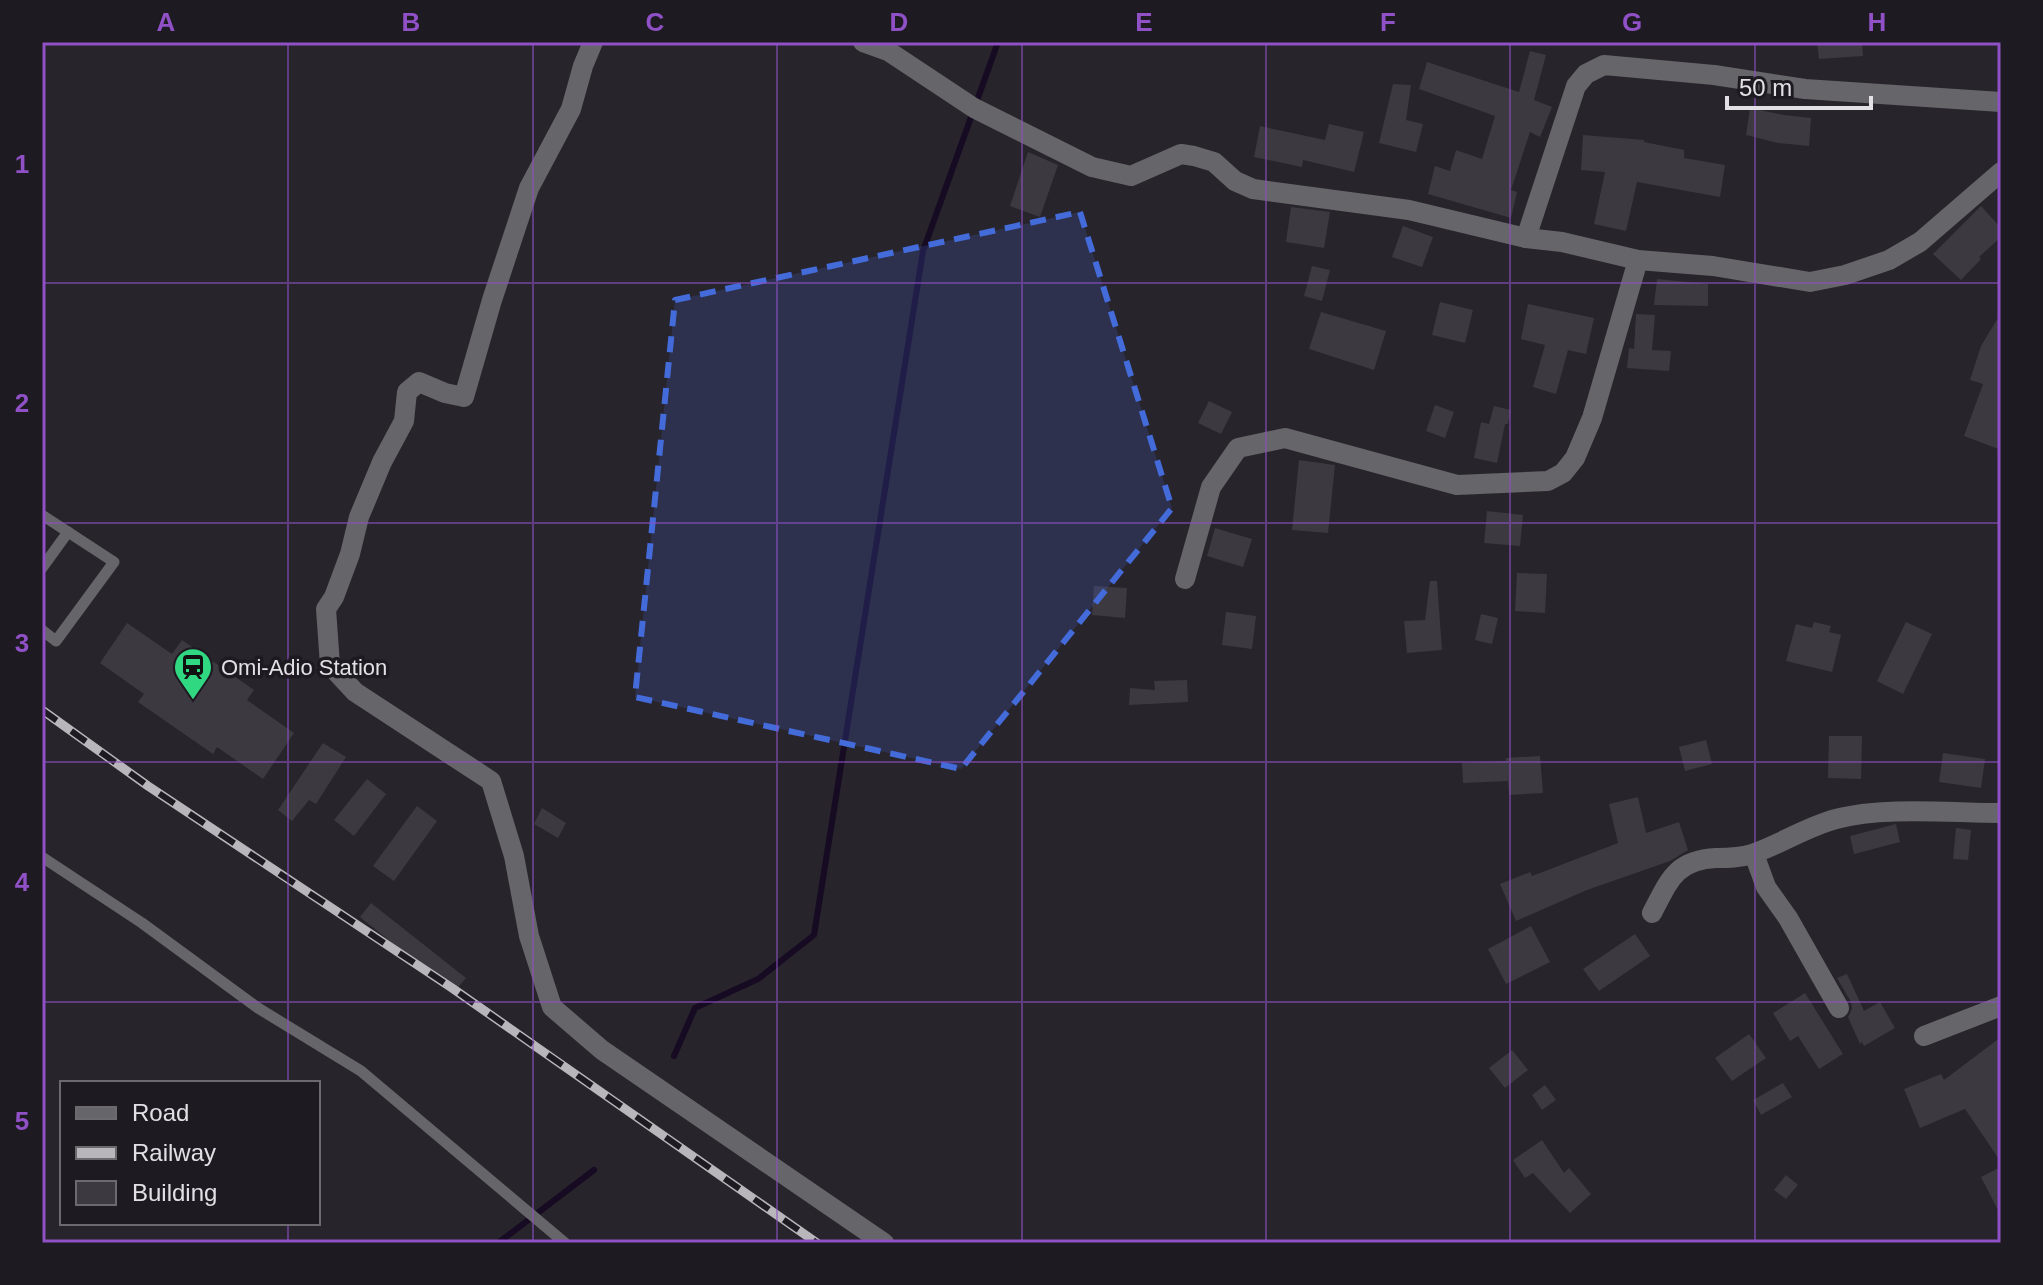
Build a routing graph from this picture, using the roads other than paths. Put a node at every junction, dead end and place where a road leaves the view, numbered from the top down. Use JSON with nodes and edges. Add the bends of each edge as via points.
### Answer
{"nodes":[{"id":1,"x":593,"y":42,"type":"edge"},
{"id":2,"x":863,"y":42,"type":"edge"},
{"id":3,"x":2001,"y":102,"type":"edge"},
{"id":4,"x":2001,"y":172,"type":"edge"},
{"id":5,"x":1526,"y":238,"type":"junction"},
{"id":6,"x":1638,"y":260,"type":"junction"},
{"id":7,"x":42,"y":515,"type":"edge"},
{"id":8,"x":68,"y":532,"type":"junction"},
{"id":9,"x":42,"y":568,"type":"edge"},
{"id":10,"x":1185,"y":579,"type":"dead end"},
{"id":11,"x":42,"y":630,"type":"edge"},
{"id":12,"x":2001,"y":813,"type":"edge"},
{"id":13,"x":1754,"y":854,"type":"junction"},
{"id":14,"x":42,"y":857,"type":"edge"},
{"id":15,"x":1652,"y":913,"type":"dead end"},
{"id":16,"x":2001,"y":1006,"type":"edge"},
{"id":17,"x":1839,"y":1008,"type":"dead end"},
{"id":18,"x":1924,"y":1036,"type":"dead end"},
{"id":19,"x":565,"y":1243,"type":"edge"},
{"id":20,"x":884,"y":1243,"type":"edge"}],
"edges":[{"from":1,"to":20,"type":"street","via":[[571,109],[529,188],[464,397],[419,382],[407,392],[404,421],[359,517],[350,554],[326,609],[330,665],[355,692],[491,781],[552,1007],[602,1050]]},
{"from":2,"to":5,"type":"street","via":[[888,51],[974,108],[1092,167],[1131,176],[1181,154],[1194,156],[1214,162],[1253,189],[1409,210]]},
{"from":3,"to":5,"type":"street","via":[[1805,89],[1604,65],[1576,86]]},
{"from":4,"to":6,"type":"street","via":[[1920,242],[1845,275],[1810,282]]},
{"from":5,"to":6,"type":"street"},
{"from":6,"to":10,"type":"street","via":[[1592,418],[1563,473],[1548,481],[1457,485],[1285,438],[1238,448],[1211,487]]},
{"from":7,"to":8,"type":"lane"},
{"from":8,"to":9,"type":"lane"},
{"from":8,"to":11,"type":"lane","via":[[114,562],[56,641]]},
{"from":12,"to":13,"type":"street","via":[[1840,817]]},
{"from":13,"to":15,"type":"street","via":[[1683,865]]},
{"from":13,"to":17,"type":"street","via":[[1766,887]]},
{"from":14,"to":19,"type":"lane","via":[[258,1008],[361,1071]]},
{"from":16,"to":18,"type":"street"}]}
